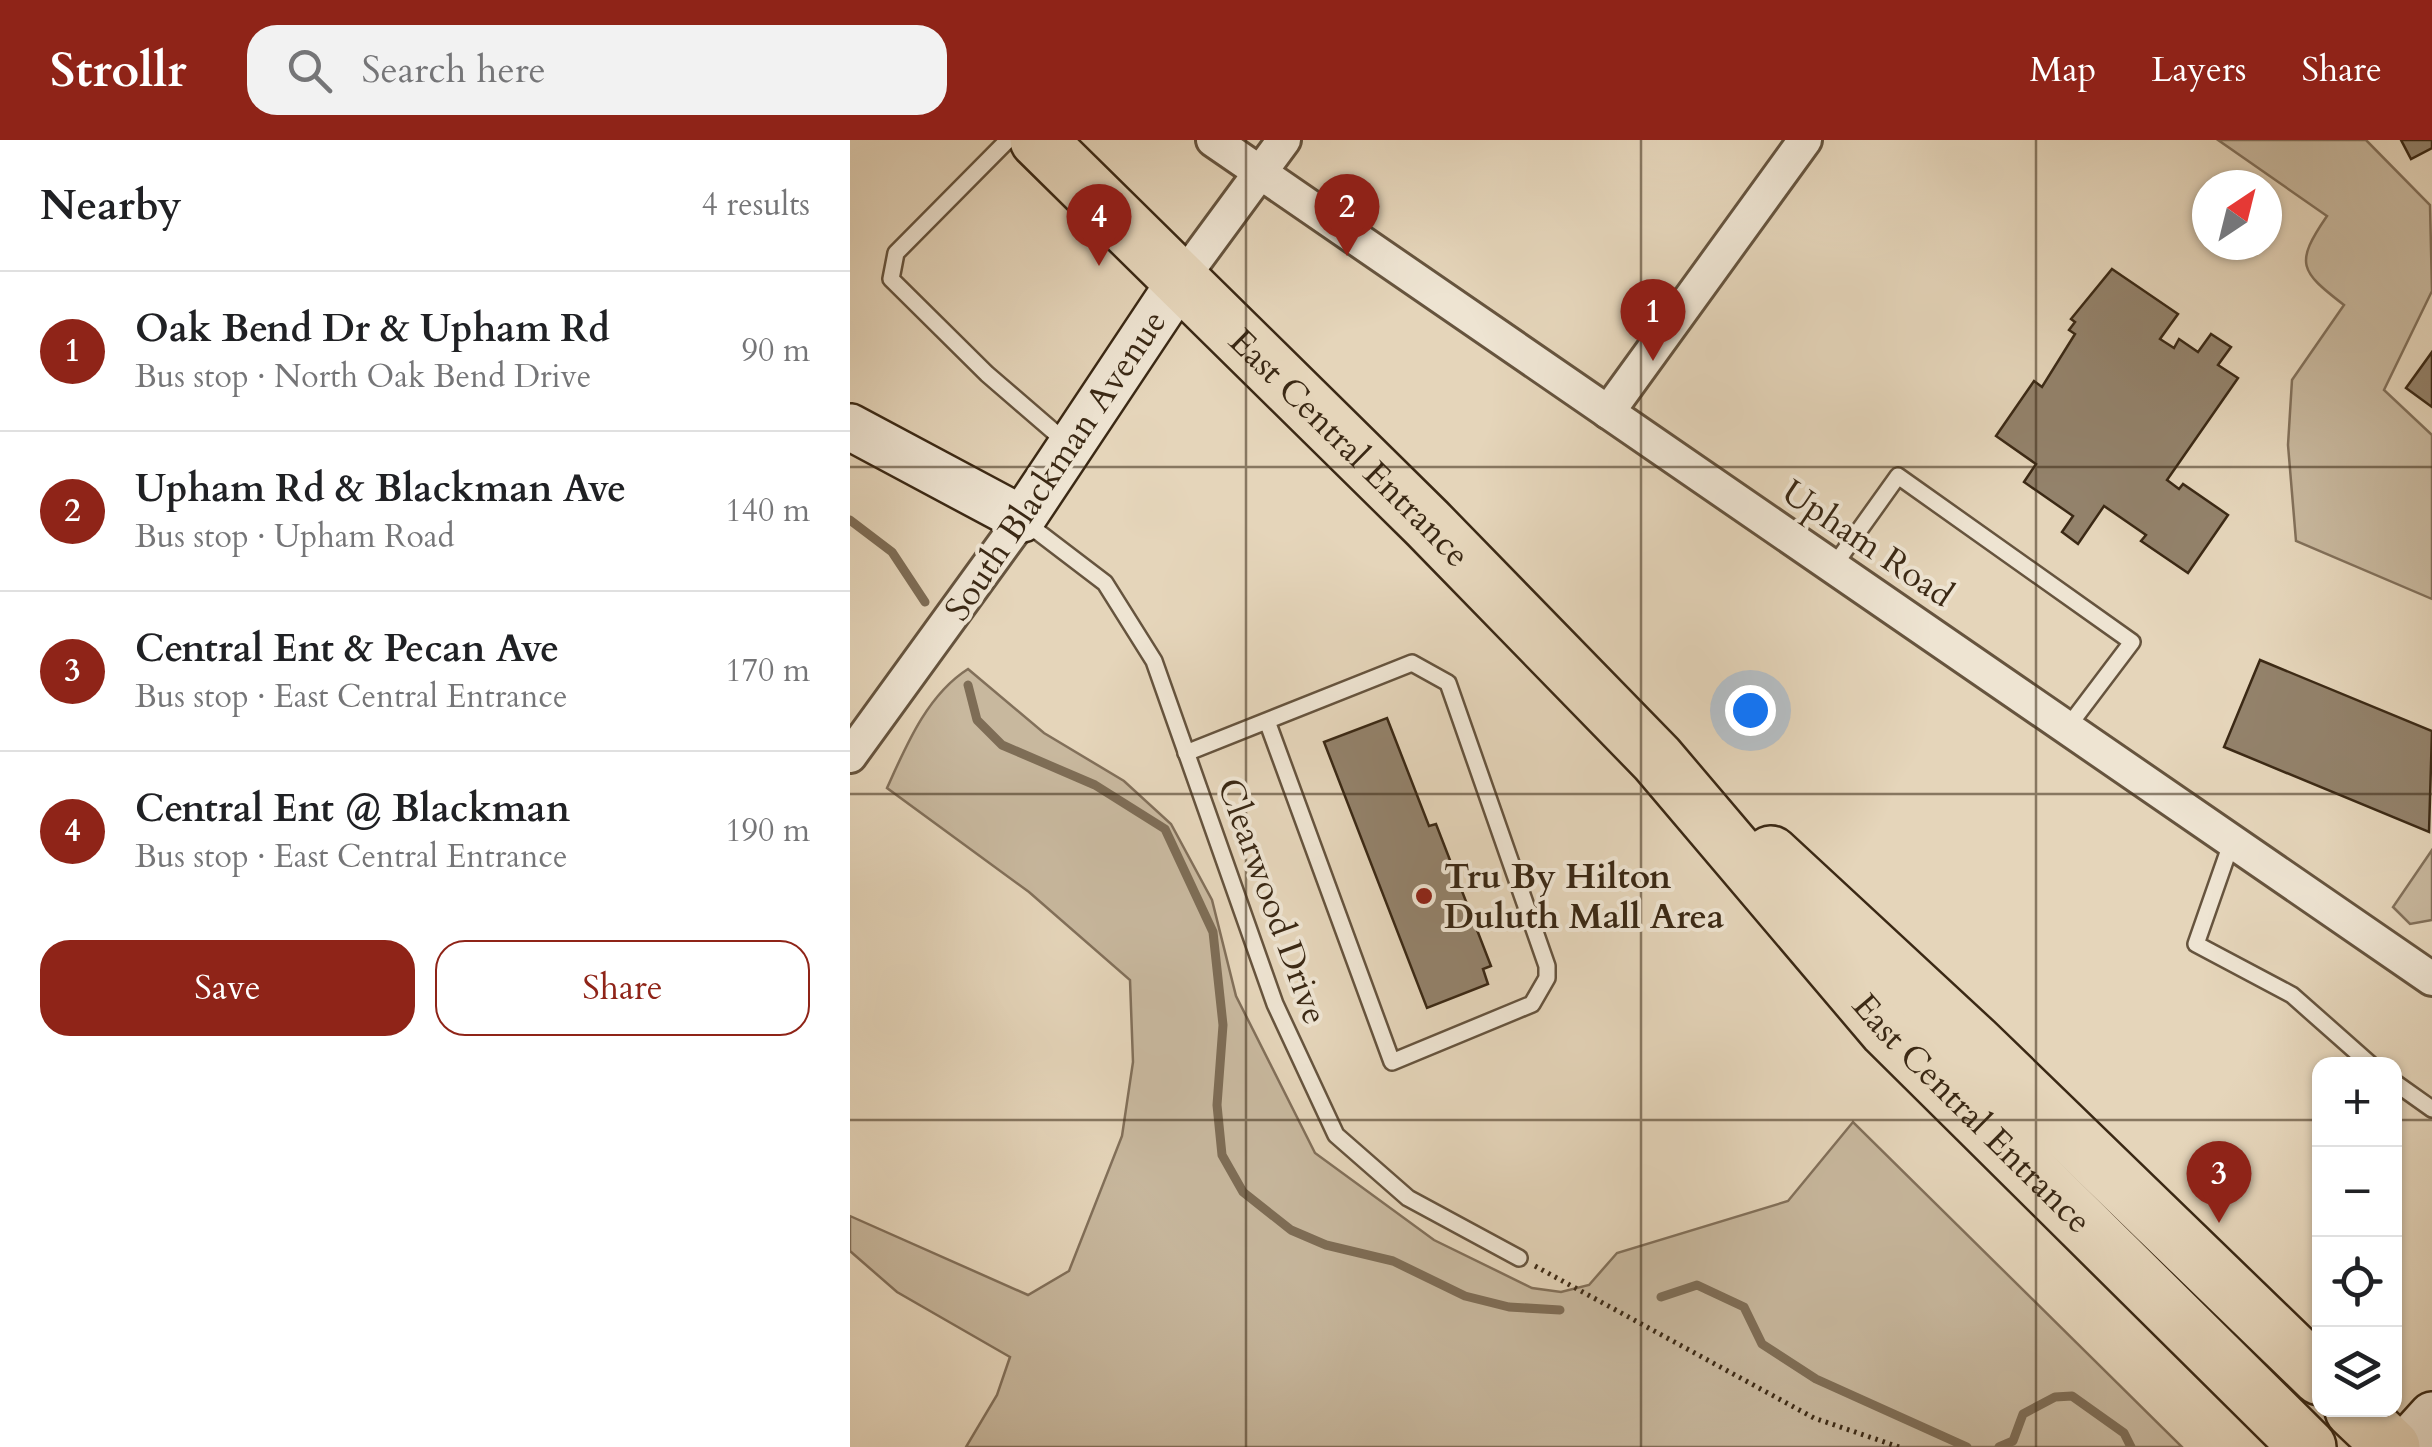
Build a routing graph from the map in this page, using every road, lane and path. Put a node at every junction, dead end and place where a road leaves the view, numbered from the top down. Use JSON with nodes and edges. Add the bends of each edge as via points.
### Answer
{"nodes":[{"id":1,"x":1008,"y":140,"type":"edge"},
{"id":2,"x":1038,"y":140,"type":"edge"},
{"id":3,"x":1212,"y":140,"type":"edge"},
{"id":4,"x":1284,"y":140,"type":"edge"},
{"id":5,"x":1804,"y":140,"type":"edge"},
{"id":6,"x":1260,"y":173,"type":"junction"},
{"id":7,"x":1180,"y":280,"type":"junction"},
{"id":8,"x":1608,"y":412,"type":"junction"},
{"id":9,"x":850,"y":428,"type":"edge"},
{"id":10,"x":1071,"y":446,"type":"junction"},
{"id":11,"x":1022,"y":519,"type":"junction"},
{"id":12,"x":1832,"y":567,"type":"junction"},
{"id":13,"x":1267,"y":721,"type":"junction"},
{"id":14,"x":2067,"y":728,"type":"junction"},
{"id":15,"x":856,"y":735,"type":"edge"},
{"id":16,"x":1186,"y":753,"type":"junction"},
{"id":17,"x":1658,"y":759,"type":"junction"},
{"id":18,"x":2232,"y":841,"type":"junction"},
{"id":19,"x":2432,"y":979,"type":"edge"},
{"id":20,"x":2362,"y":1057,"type":"edge"},
{"id":21,"x":2402,"y":1088,"type":"edge"},
{"id":22,"x":2432,"y":1109,"type":"edge"},
{"id":23,"x":1519,"y":1258,"type":"joint"},
{"id":24,"x":2312,"y":1369,"type":"edge"},
{"id":25,"x":2248,"y":1388,"type":"junction"},
{"id":26,"x":2432,"y":1415,"type":"edge"},
{"id":27,"x":2360,"y":1417,"type":"edge"},
{"id":28,"x":1899,"y":1447,"type":"edge"},
{"id":29,"x":2278,"y":1447,"type":"edge"},
{"id":30,"x":2308,"y":1447,"type":"edge"},
{"id":31,"x":2392,"y":1447,"type":"edge"},
{"id":32,"x":2403,"y":1447,"type":"edge"}],
"edges":[{"from":1,"to":10,"type":"lane","via":[[896,253],[891,279]]},
{"from":2,"to":7,"type":"highway","name":"East Central Entrance"},
{"from":3,"to":6,"type":"street","name":"Upham Road"},
{"from":4,"to":6,"type":"street","name":"South Blackman Avenue"},
{"from":5,"to":8,"type":"street"},
{"from":6,"to":7,"type":"street","name":"South Blackman Avenue"},
{"from":6,"to":8,"type":"street","name":"Upham Road"},
{"from":7,"to":10,"type":"street","name":"South Blackman Avenue"},
{"from":7,"to":17,"type":"highway","name":"East Central Entrance"},
{"from":8,"to":12,"type":"street","name":"Upham Road"},
{"from":9,"to":11,"type":"street"},
{"from":10,"to":11,"type":"street","name":"South Blackman Avenue"},
{"from":11,"to":15,"type":"street","name":"South Blackman Avenue"},
{"from":11,"to":16,"type":"lane","name":"Clearwood Drive","via":[[1105,583],[1154,661]]},
{"from":12,"to":14,"type":"street","name":"Upham Road"},
{"from":12,"to":14,"type":"lane","via":[[1898,476],[2132,642]]},
{"from":13,"to":13,"type":"lane","via":[[1412,664],[1448,683],[1548,966],[1532,1004],[1392,1062]]},
{"from":13,"to":16,"type":"lane"},
{"from":14,"to":18,"type":"street","name":"Upham Road"},
{"from":16,"to":23,"type":"lane","name":"Clearwood Drive","via":[[1274,1004],[1336,1134],[1408,1198]]},
{"from":17,"to":24,"type":"highway","name":"East Central Entrance","via":[[1807,884]]},
{"from":17,"to":25,"type":"highway","name":"East Central Entrance","via":[[1887,1030]]},
{"from":18,"to":19,"type":"street","name":"Upham Road"},
{"from":18,"to":20,"type":"lane","via":[[2196,944],[2292,994]]},
{"from":21,"to":22,"type":"lane"},
{"from":23,"to":28,"type":"path","via":[[1814,1418]]},
{"from":25,"to":29,"type":"highway"},
{"from":25,"to":30,"type":"highway","name":"East Central Entrance"},
{"from":26,"to":32,"type":"street"},
{"from":27,"to":31,"type":"highway"}]}
